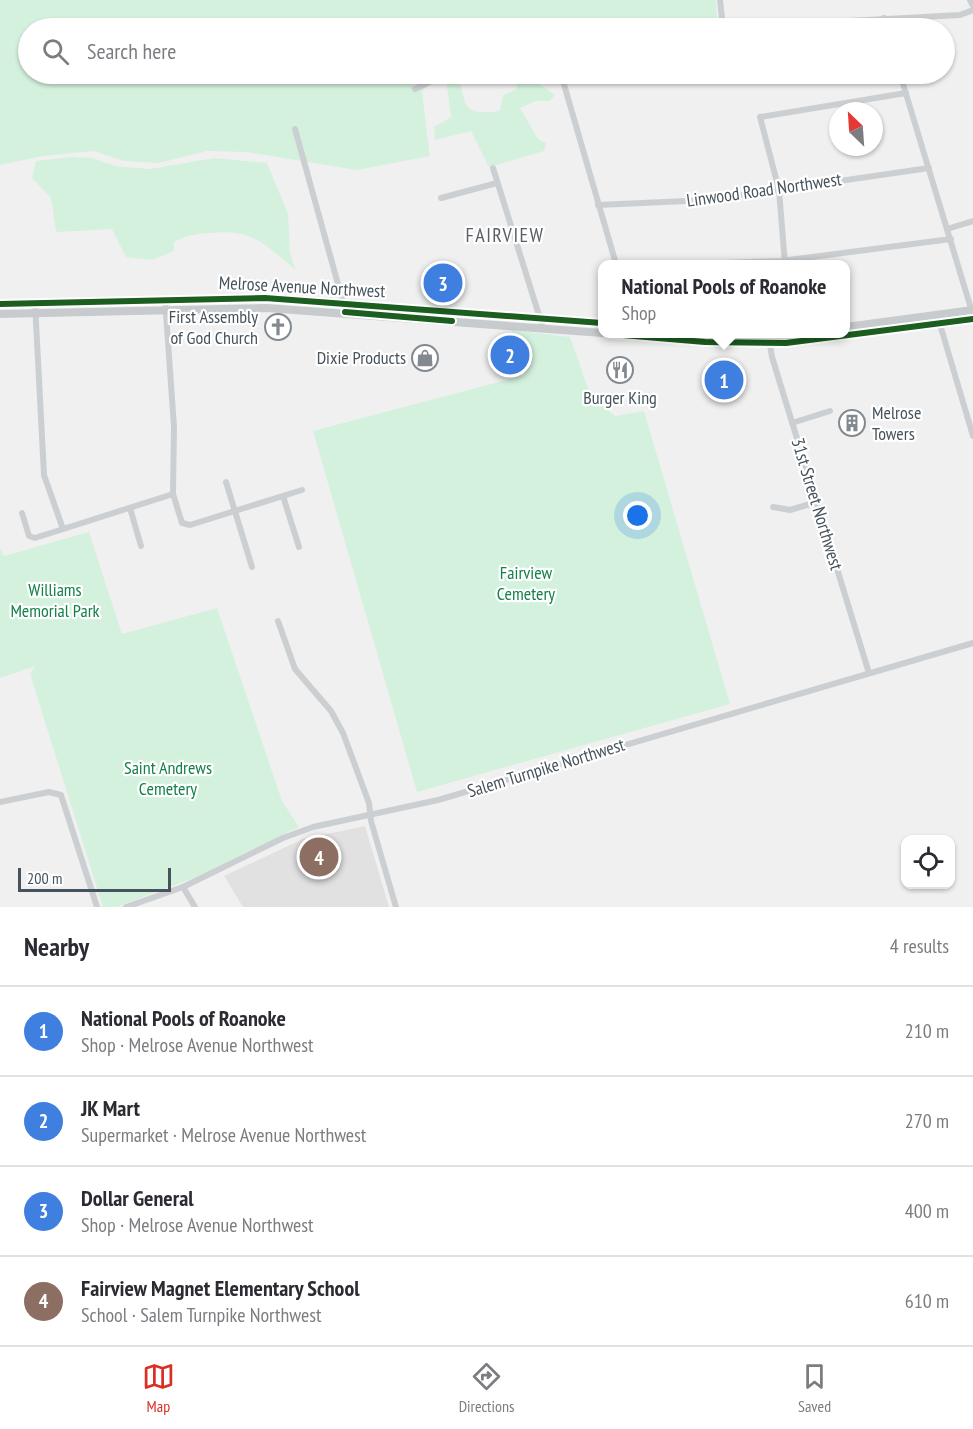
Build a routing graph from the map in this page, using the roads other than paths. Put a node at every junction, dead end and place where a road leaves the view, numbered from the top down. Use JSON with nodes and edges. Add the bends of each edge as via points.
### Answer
{"nodes":[{"id":1,"x":720,"y":0,"type":"edge"},
{"id":2,"x":970,"y":0,"type":"edge"},
{"id":3,"x":973,"y":6,"type":"edge"},
{"id":4,"x":973,"y":10,"type":"edge"},
{"id":5,"x":722,"y":18,"type":"edge"},
{"id":6,"x":884,"y":18,"type":"edge"},
{"id":7,"x":425,"y":84,"type":"edge"},
{"id":8,"x":564,"y":84,"type":"edge"},
{"id":9,"x":903,"y":84,"type":"edge"},
{"id":10,"x":415,"y":89,"type":"dead end"},
{"id":11,"x":906,"y":93,"type":"junction"},
{"id":12,"x":295,"y":129,"type":"dead end"},
{"id":13,"x":493,"y":168,"type":"dead end"},
{"id":14,"x":929,"y":168,"type":"junction"},
{"id":15,"x":497,"y":183,"type":"junction"},
{"id":16,"x":779,"y":190,"type":"junction"},
{"id":17,"x":441,"y":198,"type":"dead end"},
{"id":18,"x":598,"y":205,"type":"junction"},
{"id":19,"x":973,"y":222,"type":"edge"},
{"id":20,"x":947,"y":229,"type":"junction"},
{"id":21,"x":951,"y":239,"type":"junction"},
{"id":22,"x":615,"y":260,"type":"edge"},
{"id":23,"x":785,"y":260,"type":"edge"},
{"id":24,"x":799,"y":260,"type":"edge"},
{"id":25,"x":165,"y":299,"type":"junction"},
{"id":26,"x":345,"y":302,"type":"junction"},
{"id":27,"x":35,"y":303,"type":"junction"},
{"id":28,"x":0,"y":304,"type":"edge"},
{"id":29,"x":166,"y":309,"type":"junction"},
{"id":30,"x":346,"y":312,"type":"junction"},
{"id":31,"x":35,"y":313,"type":"junction"},
{"id":32,"x":972,"y":313,"type":"edge"},
{"id":33,"x":0,"y":314,"type":"edge"},
{"id":34,"x":939,"y":314,"type":"junction"},
{"id":35,"x":539,"y":318,"type":"junction"},
{"id":36,"x":598,"y":323,"type":"edge"},
{"id":37,"x":940,"y":324,"type":"junction"},
{"id":38,"x":850,"y":326,"type":"edge"},
{"id":39,"x":543,"y":328,"type":"junction"},
{"id":40,"x":598,"y":333,"type":"edge"},
{"id":41,"x":850,"y":336,"type":"edge"},
{"id":42,"x":670,"y":338,"type":"edge"},
{"id":43,"x":768,"y":338,"type":"edge"},
{"id":44,"x":838,"y":338,"type":"edge"},
{"id":45,"x":769,"y":343,"type":"junction"},
{"id":46,"x":830,"y":411,"type":"dead end"},
{"id":47,"x":792,"y":423,"type":"junction"},
{"id":48,"x":973,"y":436,"type":"edge"},
{"id":49,"x":226,"y":482,"type":"dead end"},
{"id":50,"x":302,"y":490,"type":"dead end"},
{"id":51,"x":173,"y":495,"type":"junction"},
{"id":52,"x":283,"y":496,"type":"junction"},
{"id":53,"x":817,"y":502,"type":"junction"},
{"id":54,"x":773,"y":507,"type":"dead end"},
{"id":55,"x":130,"y":508,"type":"junction"},
{"id":56,"x":235,"y":511,"type":"junction"},
{"id":57,"x":22,"y":513,"type":"dead end"},
{"id":58,"x":63,"y":529,"type":"junction"},
{"id":59,"x":141,"y":546,"type":"dead end"},
{"id":60,"x":299,"y":547,"type":"dead end"},
{"id":61,"x":252,"y":567,"type":"dead end"},
{"id":62,"x":278,"y":621,"type":"dead end"},
{"id":63,"x":973,"y":643,"type":"edge"},
{"id":64,"x":869,"y":674,"type":"junction"},
{"id":65,"x":0,"y":802,"type":"edge"},
{"id":66,"x":370,"y":814,"type":"junction"},
{"id":67,"x":183,"y":887,"type":"junction"},
{"id":68,"x":97,"y":907,"type":"edge"},
{"id":69,"x":126,"y":907,"type":"edge"},
{"id":70,"x":195,"y":907,"type":"edge"},
{"id":71,"x":396,"y":907,"type":"edge"}],
"edges":[{"from":1,"to":5,"type":"street"},
{"from":2,"to":3,"type":"street"},
{"from":4,"to":6,"type":"street","via":[[960,15]]},
{"from":7,"to":10,"type":"street"},
{"from":8,"to":18,"type":"street"},
{"from":9,"to":11,"type":"street"},
{"from":11,"to":14,"type":"street"},
{"from":11,"to":16,"type":"street","via":[[760,117]]},
{"from":12,"to":26,"type":"street"},
{"from":13,"to":15,"type":"street"},
{"from":14,"to":16,"type":"street","name":"Linwood Road Northwest"},
{"from":14,"to":20,"type":"street"},
{"from":15,"to":17,"type":"street"},
{"from":15,"to":35,"type":"street"},
{"from":16,"to":18,"type":"street","name":"Linwood Road Northwest","via":[[698,201]]},
{"from":16,"to":23,"type":"street"},
{"from":18,"to":22,"type":"street"},
{"from":19,"to":20,"type":"street"},
{"from":20,"to":21,"type":"street"},
{"from":21,"to":24,"type":"street"},
{"from":21,"to":32,"type":"street"},
{"from":25,"to":26,"type":"main road","name":"Melrose Avenue Northwest"},
{"from":25,"to":27,"type":"main road","name":"Melrose Avenue Northwest"},
{"from":25,"to":29,"type":"street"},
{"from":26,"to":30,"type":"street"},
{"from":26,"to":35,"type":"main road","name":"Melrose Avenue Northwest"},
{"from":27,"to":28,"type":"main road","name":"Melrose Avenue Northwest"},
{"from":27,"to":31,"type":"street"},
{"from":29,"to":30,"type":"main road","name":"Melrose Avenue Northwest"},
{"from":29,"to":31,"type":"main road","name":"Melrose Avenue Northwest"},
{"from":29,"to":51,"type":"street","via":[[174,427]]},
{"from":30,"to":39,"type":"main road","name":"Melrose Avenue Northwest"},
{"from":31,"to":33,"type":"main road","name":"Melrose Avenue Northwest"},
{"from":31,"to":58,"type":"street","via":[[44,475]]},
{"from":32,"to":34,"type":"main road"},
{"from":32,"to":37,"type":"main road"},
{"from":34,"to":37,"type":"street"},
{"from":34,"to":38,"type":"main road"},
{"from":35,"to":36,"type":"main road","name":"Melrose Avenue Northwest"},
{"from":35,"to":39,"type":"street"},
{"from":37,"to":41,"type":"main road"},
{"from":37,"to":48,"type":"street"},
{"from":39,"to":40,"type":"main road","name":"Melrose Avenue Northwest"},
{"from":42,"to":45,"type":"main road"},
{"from":43,"to":45,"type":"street","name":"31st Street Northwest"},
{"from":44,"to":45,"type":"main road"},
{"from":45,"to":47,"type":"street","name":"31st Street Northwest"},
{"from":46,"to":47,"type":"street"},
{"from":47,"to":53,"type":"street","name":"31st Street Northwest"},
{"from":49,"to":56,"type":"street"},
{"from":50,"to":52,"type":"street"},
{"from":51,"to":55,"type":"street"},
{"from":51,"to":56,"type":"street","via":[[182,523],[188,526]]},
{"from":52,"to":56,"type":"street"},
{"from":52,"to":60,"type":"street"},
{"from":53,"to":54,"type":"street","via":[[790,510]]},
{"from":53,"to":64,"type":"street","name":"31st Street Northwest"},
{"from":55,"to":58,"type":"street"},
{"from":55,"to":59,"type":"street"},
{"from":56,"to":61,"type":"street"},
{"from":57,"to":58,"type":"street","via":[[32,538]]},
{"from":62,"to":66,"type":"street","via":[[294,668],[338,721]]},
{"from":63,"to":64,"type":"street","name":"Salem Turnpike Northwest"},
{"from":64,"to":66,"type":"street","name":"Salem Turnpike Northwest","via":[[438,800]]},
{"from":65,"to":68,"type":"street","via":[[53,792],[60,795]]},
{"from":66,"to":67,"type":"street","name":"Salem Turnpike Northwest","via":[[301,830]]},
{"from":66,"to":71,"type":"street"},
{"from":67,"to":69,"type":"street","name":"Salem Turnpike Northwest"},
{"from":67,"to":70,"type":"street"}]}
